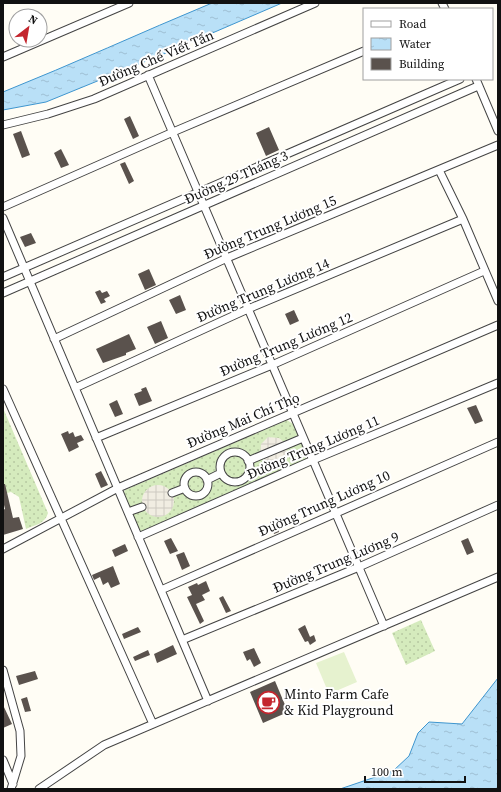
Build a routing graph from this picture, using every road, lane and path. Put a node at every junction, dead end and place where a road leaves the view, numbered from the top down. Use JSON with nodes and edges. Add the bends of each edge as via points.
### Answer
{"nodes":[{"id":1,"x":129,"y":3,"type":"edge"},
{"id":2,"x":315,"y":3,"type":"edge"},
{"id":3,"x":363,"y":51,"type":"edge"},
{"id":4,"x":3,"y":57,"type":"edge"},
{"id":5,"x":148,"y":75,"type":"junction"},
{"id":6,"x":458,"y":80,"type":"edge"},
{"id":7,"x":477,"y":82,"type":"edge"},
{"id":8,"x":3,"y":125,"type":"edge"},
{"id":9,"x":498,"y":131,"type":"edge"},
{"id":10,"x":173,"y":132,"type":"junction"},
{"id":11,"x":498,"y":145,"type":"edge"},
{"id":12,"x":439,"y":170,"type":"junction"},
{"id":13,"x":198,"y":192,"type":"junction"},
{"id":14,"x":204,"y":205,"type":"junction"},
{"id":15,"x":3,"y":207,"type":"edge"},
{"id":16,"x":3,"y":218,"type":"edge"},
{"id":17,"x":463,"y":219,"type":"junction"},
{"id":18,"x":227,"y":258,"type":"junction"},
{"id":19,"x":24,"y":268,"type":"junction"},
{"id":20,"x":484,"y":271,"type":"junction"},
{"id":21,"x":3,"y":277,"type":"edge"},
{"id":22,"x":30,"y":282,"type":"junction"},
{"id":23,"x":3,"y":293,"type":"edge"},
{"id":24,"x":498,"y":301,"type":"edge"},
{"id":25,"x":248,"y":309,"type":"junction"},
{"id":26,"x":498,"y":325,"type":"edge"},
{"id":27,"x":54,"y":339,"type":"junction"},
{"id":28,"x":272,"y":365,"type":"junction"},
{"id":29,"x":498,"y":383,"type":"edge"},
{"id":30,"x":75,"y":388,"type":"junction"},
{"id":31,"x":3,"y":389,"type":"edge"},
{"id":32,"x":293,"y":413,"type":"junction"},
{"id":33,"x":96,"y":438,"type":"junction"},
{"id":34,"x":304,"y":438,"type":"junction"},
{"id":35,"x":498,"y":442,"type":"edge"},
{"id":36,"x":313,"y":460,"type":"junction"},
{"id":37,"x":248,"y":461,"type":"junction"},
{"id":38,"x":221,"y":473,"type":"junction"},
{"id":39,"x":207,"y":480,"type":"junction"},
{"id":40,"x":118,"y":488,"type":"junction"},
{"id":41,"x":185,"y":488,"type":"junction"},
{"id":42,"x":172,"y":493,"type":"dead end"},
{"id":43,"x":498,"y":505,"type":"edge"},
{"id":44,"x":142,"y":507,"type":"dead end"},
{"id":45,"x":128,"y":512,"type":"junction"},
{"id":46,"x":336,"y":512,"type":"junction"},
{"id":47,"x":60,"y":518,"type":"junction"},
{"id":48,"x":138,"y":537,"type":"junction"},
{"id":49,"x":3,"y":549,"type":"edge"},
{"id":50,"x":359,"y":567,"type":"junction"},
{"id":51,"x":498,"y":577,"type":"edge"},
{"id":52,"x":161,"y":590,"type":"junction"},
{"id":53,"x":384,"y":626,"type":"junction"},
{"id":54,"x":182,"y":640,"type":"junction"},
{"id":55,"x":3,"y":670,"type":"edge"},
{"id":56,"x":208,"y":701,"type":"junction"},
{"id":57,"x":153,"y":724,"type":"junction"},
{"id":58,"x":3,"y":760,"type":"edge"},
{"id":59,"x":12,"y":787,"type":"edge"},
{"id":60,"x":39,"y":789,"type":"edge"}],
"edges":[{"from":1,"to":4,"type":"street"},
{"from":2,"to":5,"type":"street","name":"Đường Chế Viết Tấn"},
{"from":3,"to":10,"type":"street"},
{"from":5,"to":8,"type":"street","name":"Đường Chế Viết Tấn","via":[[94,99]]},
{"from":5,"to":10,"type":"street"},
{"from":6,"to":13,"type":"street","name":"Đường 29 Tháng 3"},
{"from":7,"to":9,"type":"street"},
{"from":7,"to":14,"type":"street","name":"Đường 29 Tháng 3"},
{"from":10,"to":13,"type":"street"},
{"from":10,"to":15,"type":"street"},
{"from":11,"to":12,"type":"street","name":"Đường Trung Lương 15"},
{"from":12,"to":17,"type":"street"},
{"from":12,"to":18,"type":"street","name":"Đường Trung Lương 15"},
{"from":13,"to":14,"type":"street"},
{"from":13,"to":19,"type":"street","name":"Đường 29 Tháng 3"},
{"from":14,"to":18,"type":"street"},
{"from":14,"to":22,"type":"street","name":"Đường 29 Tháng 3"},
{"from":16,"to":19,"type":"street"},
{"from":17,"to":20,"type":"street"},
{"from":17,"to":25,"type":"street","name":"Đường Trung Lương 14"},
{"from":18,"to":25,"type":"street"},
{"from":18,"to":27,"type":"street","name":"Đường Trung Lương 15"},
{"from":19,"to":21,"type":"street","name":"Đường 29 Tháng 3"},
{"from":19,"to":22,"type":"street"},
{"from":20,"to":24,"type":"street"},
{"from":20,"to":28,"type":"street","name":"Đường Trung Lương 12"},
{"from":22,"to":23,"type":"street","name":"Đường 29 Tháng 3"},
{"from":22,"to":27,"type":"street"},
{"from":25,"to":28,"type":"street"},
{"from":25,"to":30,"type":"street","name":"Đường Trung Lương 14"},
{"from":26,"to":32,"type":"street","name":"Đường Mai Chí Thọ"},
{"from":27,"to":30,"type":"street"},
{"from":28,"to":32,"type":"street"},
{"from":28,"to":33,"type":"street","name":"Đường Trung Lương 12"},
{"from":29,"to":36,"type":"street","name":"Đường Trung Lương 11"},
{"from":30,"to":33,"type":"street"},
{"from":31,"to":47,"type":"street"},
{"from":32,"to":34,"type":"street"},
{"from":32,"to":40,"type":"street","name":"Đường Mai Chí Thọ"},
{"from":33,"to":40,"type":"street"},
{"from":34,"to":36,"type":"street"},
{"from":34,"to":37,"type":"street"},
{"from":35,"to":46,"type":"street","name":"Đường Trung Lương 10"},
{"from":36,"to":46,"type":"street"},
{"from":36,"to":48,"type":"street","name":"Đường Trung Lương 11"},
{"from":37,"to":38,"type":"street","via":[[249,470],[242,480],[230,481]]},
{"from":37,"to":38,"type":"street","via":[[239,453],[227,454],[221,460]]},
{"from":38,"to":39,"type":"street"},
{"from":39,"to":41,"type":"street","via":[[206,489],[201,494],[192,495]]},
{"from":39,"to":41,"type":"street","via":[[200,473],[190,473],[184,481]]},
{"from":40,"to":45,"type":"street"},
{"from":40,"to":47,"type":"street","name":"Đường Mai Chí Thọ"},
{"from":41,"to":42,"type":"street"},
{"from":43,"to":50,"type":"street","name":"Đường Trung Lương 9"},
{"from":44,"to":45,"type":"street"},
{"from":45,"to":48,"type":"street"},
{"from":46,"to":50,"type":"street"},
{"from":46,"to":52,"type":"street","name":"Đường Trung Lương 10"},
{"from":47,"to":49,"type":"street","name":"Đường Mai Chí Thọ"},
{"from":47,"to":57,"type":"street"},
{"from":48,"to":52,"type":"street"},
{"from":50,"to":53,"type":"street"},
{"from":50,"to":54,"type":"street","name":"Đường Trung Lương 9"},
{"from":51,"to":53,"type":"street"},
{"from":52,"to":54,"type":"street"},
{"from":53,"to":56,"type":"street"},
{"from":54,"to":56,"type":"street"},
{"from":55,"to":59,"type":"street","via":[[20,731],[21,756]]},
{"from":56,"to":57,"type":"street"},
{"from":57,"to":60,"type":"street","via":[[104,745]]},
{"from":58,"to":59,"type":"street"}]}
